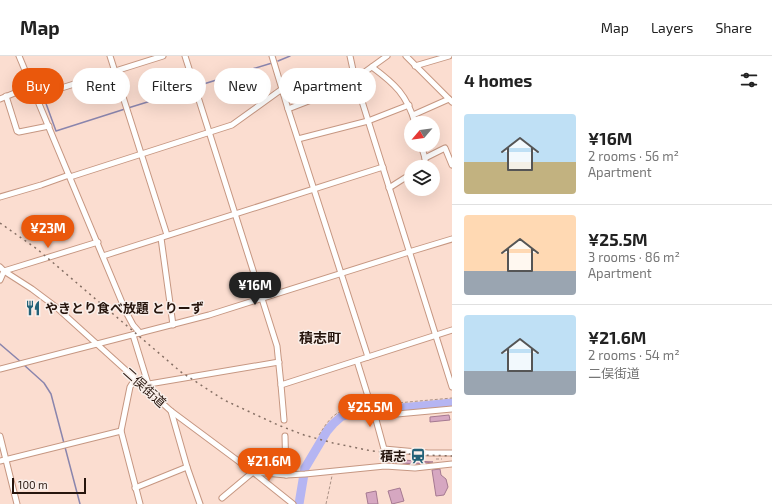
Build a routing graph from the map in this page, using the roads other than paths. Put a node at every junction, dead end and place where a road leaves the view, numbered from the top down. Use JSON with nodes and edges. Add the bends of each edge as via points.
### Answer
{"nodes":[{"id":1,"x":19,"y":56,"type":"edge"},
{"id":2,"x":110,"y":56,"type":"edge"},
{"id":3,"x":164,"y":56,"type":"edge"},
{"id":4,"x":185,"y":56,"type":"edge"},
{"id":5,"x":272,"y":56,"type":"edge"},
{"id":6,"x":350,"y":56,"type":"edge"},
{"id":7,"x":387,"y":56,"type":"edge"},
{"id":8,"x":406,"y":56,"type":"edge"},
{"id":9,"x":449,"y":56,"type":"edge"},
{"id":10,"x":416,"y":66,"type":"junction"},
{"id":11,"x":372,"y":67,"type":"joint"},
{"id":12,"x":24,"y":68,"type":"edge"},
{"id":13,"x":114,"y":68,"type":"edge"},
{"id":14,"x":125,"y":68,"type":"edge"},
{"id":15,"x":353,"y":68,"type":"edge"},
{"id":16,"x":279,"y":79,"type":"edge"},
{"id":17,"x":279,"y":91,"type":"edge"},
{"id":18,"x":12,"y":94,"type":"edge"},
{"id":19,"x":6,"y":96,"type":"junction"},
{"id":20,"x":0,"y":99,"type":"edge"},
{"id":21,"x":451,"y":100,"type":"edge"},
{"id":22,"x":39,"y":104,"type":"edge"},
{"id":23,"x":125,"y":104,"type":"edge"},
{"id":24,"x":286,"y":104,"type":"edge"},
{"id":25,"x":301,"y":104,"type":"edge"},
{"id":26,"x":363,"y":104,"type":"edge"},
{"id":27,"x":409,"y":105,"type":"junction"},
{"id":28,"x":288,"y":109,"type":"junction"},
{"id":29,"x":413,"y":115,"type":"joint"},
{"id":30,"x":368,"y":121,"type":"junction"},
{"id":31,"x":48,"y":126,"type":"junction"},
{"id":32,"x":209,"y":132,"type":"junction"},
{"id":33,"x":298,"y":139,"type":"junction"},
{"id":34,"x":423,"y":152,"type":"edge"},
{"id":35,"x":141,"y":154,"type":"junction"},
{"id":36,"x":425,"y":158,"type":"joint"},
{"id":37,"x":452,"y":165,"type":"edge"},
{"id":38,"x":383,"y":167,"type":"junction"},
{"id":39,"x":70,"y":176,"type":"junction"},
{"id":40,"x":404,"y":178,"type":"edge"},
{"id":41,"x":389,"y":188,"type":"junction"},
{"id":42,"x":313,"y":189,"type":"junction"},
{"id":43,"x":0,"y":197,"type":"edge"},
{"id":44,"x":235,"y":214,"type":"junction"},
{"id":45,"x":167,"y":235,"type":"junction"},
{"id":46,"x":161,"y":238,"type":"junction"},
{"id":47,"x":452,"y":239,"type":"edge"},
{"id":48,"x":98,"y":242,"type":"junction"},
{"id":49,"x":409,"y":252,"type":"junction"},
{"id":50,"x":103,"y":256,"type":"junction"},
{"id":51,"x":2,"y":269,"type":"edge"},
{"id":52,"x":341,"y":273,"type":"junction"},
{"id":53,"x":0,"y":280,"type":"edge"},
{"id":54,"x":262,"y":298,"type":"junction"},
{"id":55,"x":173,"y":325,"type":"junction"},
{"id":56,"x":452,"y":330,"type":"edge"},
{"id":57,"x":140,"y":333,"type":"junction"},
{"id":58,"x":134,"y":335,"type":"junction"},
{"id":59,"x":436,"y":335,"type":"junction"},
{"id":60,"x":96,"y":344,"type":"junction"},
{"id":61,"x":368,"y":357,"type":"junction"},
{"id":62,"x":357,"y":361,"type":"junction"},
{"id":63,"x":279,"y":362,"type":"junction"},
{"id":64,"x":0,"y":369,"type":"edge"},
{"id":65,"x":450,"y":370,"type":"edge"},
{"id":66,"x":135,"y":379,"type":"junction"},
{"id":67,"x":149,"y":384,"type":"junction"},
{"id":68,"x":282,"y":385,"type":"junction"},
{"id":69,"x":452,"y":387,"type":"edge"},
{"id":70,"x":150,"y":392,"type":"junction"},
{"id":71,"x":371,"y":406,"type":"road end"},
{"id":72,"x":452,"y":408,"type":"edge"},
{"id":73,"x":171,"y":411,"type":"junction"},
{"id":74,"x":284,"y":420,"type":"dead end"},
{"id":75,"x":121,"y":431,"type":"junction"},
{"id":76,"x":0,"y":436,"type":"edge"},
{"id":77,"x":285,"y":436,"type":"dead end"},
{"id":78,"x":452,"y":453,"type":"edge"},
{"id":79,"x":6,"y":459,"type":"junction"},
{"id":80,"x":0,"y":461,"type":"edge"},
{"id":81,"x":452,"y":464,"type":"edge"},
{"id":82,"x":187,"y":467,"type":"junction"},
{"id":83,"x":253,"y":472,"type":"junction"},
{"id":84,"x":286,"y":474,"type":"junction"},
{"id":85,"x":135,"y":488,"type":"junction"},
{"id":86,"x":222,"y":498,"type":"dead end"},
{"id":87,"x":17,"y":504,"type":"edge"},
{"id":88,"x":140,"y":504,"type":"edge"},
{"id":89,"x":200,"y":504,"type":"edge"},
{"id":90,"x":293,"y":504,"type":"edge"}],
"edges":[{"from":1,"to":12,"type":"street"},
{"from":2,"to":13,"type":"street"},
{"from":3,"to":14,"type":"street"},
{"from":4,"to":32,"type":"street"},
{"from":5,"to":16,"type":"street"},
{"from":6,"to":15,"type":"street"},
{"from":7,"to":11,"type":"street"},
{"from":8,"to":10,"type":"street"},
{"from":9,"to":10,"type":"street"},
{"from":10,"to":21,"type":"street"},
{"from":11,"to":27,"type":"street","via":[[403,94]]},
{"from":17,"to":32,"type":"street","via":[[238,122]]},
{"from":18,"to":19,"type":"street"},
{"from":19,"to":20,"type":"street"},
{"from":19,"to":31,"type":"street","via":[[19,132]]},
{"from":21,"to":29,"type":"street"},
{"from":22,"to":31,"type":"street"},
{"from":23,"to":35,"type":"street"},
{"from":24,"to":28,"type":"street"},
{"from":25,"to":28,"type":"street"},
{"from":26,"to":30,"type":"street"},
{"from":27,"to":29,"type":"street"},
{"from":27,"to":30,"type":"street"},
{"from":28,"to":33,"type":"street"},
{"from":30,"to":33,"type":"street"},
{"from":30,"to":38,"type":"street"},
{"from":31,"to":39,"type":"street"},
{"from":32,"to":35,"type":"street"},
{"from":32,"to":44,"type":"street"},
{"from":33,"to":42,"type":"street"},
{"from":34,"to":36,"type":"street"},
{"from":35,"to":39,"type":"street"},
{"from":35,"to":45,"type":"street"},
{"from":36,"to":37,"type":"street","via":[[445,148]]},
{"from":38,"to":41,"type":"street"},
{"from":38,"to":42,"type":"street"},
{"from":39,"to":43,"type":"street"},
{"from":39,"to":48,"type":"street"},
{"from":40,"to":41,"type":"street"},
{"from":41,"to":49,"type":"street"},
{"from":42,"to":44,"type":"street"},
{"from":42,"to":52,"type":"street"},
{"from":44,"to":45,"type":"street"},
{"from":44,"to":54,"type":"street"},
{"from":45,"to":46,"type":"street"},
{"from":46,"to":50,"type":"street"},
{"from":46,"to":55,"type":"street"},
{"from":47,"to":49,"type":"street"},
{"from":48,"to":50,"type":"street"},
{"from":48,"to":51,"type":"street"},
{"from":49,"to":52,"type":"street"},
{"from":49,"to":59,"type":"street"},
{"from":50,"to":57,"type":"street","via":[[126,312]]},
{"from":51,"to":53,"type":"street"},
{"from":51,"to":60,"type":"street","name":"二俣街道","via":[[56,307]]},
{"from":52,"to":54,"type":"street"},
{"from":52,"to":61,"type":"street"},
{"from":54,"to":55,"type":"street"},
{"from":54,"to":63,"type":"street","via":[[277,346]]},
{"from":55,"to":57,"type":"street"},
{"from":56,"to":59,"type":"street"},
{"from":57,"to":58,"type":"street"},
{"from":58,"to":60,"type":"street"},
{"from":58,"to":67,"type":"street"},
{"from":59,"to":61,"type":"street"},
{"from":59,"to":65,"type":"street"},
{"from":60,"to":64,"type":"street"},
{"from":60,"to":66,"type":"street","name":"二俣街道"},
{"from":61,"to":62,"type":"street"},
{"from":62,"to":68,"type":"street"},
{"from":62,"to":71,"type":"street"},
{"from":63,"to":67,"type":"street"},
{"from":63,"to":68,"type":"street"},
{"from":65,"to":69,"type":"street"},
{"from":66,"to":70,"type":"street","name":"二俣街道"},
{"from":66,"to":75,"type":"street","via":[[130,387]]},
{"from":67,"to":70,"type":"street"},
{"from":68,"to":74,"type":"street"},
{"from":70,"to":73,"type":"street","name":"二俣街道"},
{"from":72,"to":78,"type":"street","via":[[375,416],[384,449]]},
{"from":73,"to":82,"type":"street"},
{"from":73,"to":83,"type":"street","name":"二俣街道"},
{"from":75,"to":79,"type":"street"},
{"from":75,"to":85,"type":"street"},
{"from":76,"to":79,"type":"street"},
{"from":77,"to":84,"type":"street"},
{"from":79,"to":80,"type":"street"},
{"from":79,"to":87,"type":"street"},
{"from":81,"to":84,"type":"street","via":[[415,468],[385,466]]},
{"from":82,"to":85,"type":"street"},
{"from":82,"to":89,"type":"street"},
{"from":83,"to":84,"type":"street"},
{"from":83,"to":86,"type":"street"},
{"from":83,"to":90,"type":"street","name":"二俣街道"},
{"from":85,"to":88,"type":"street"}]}
